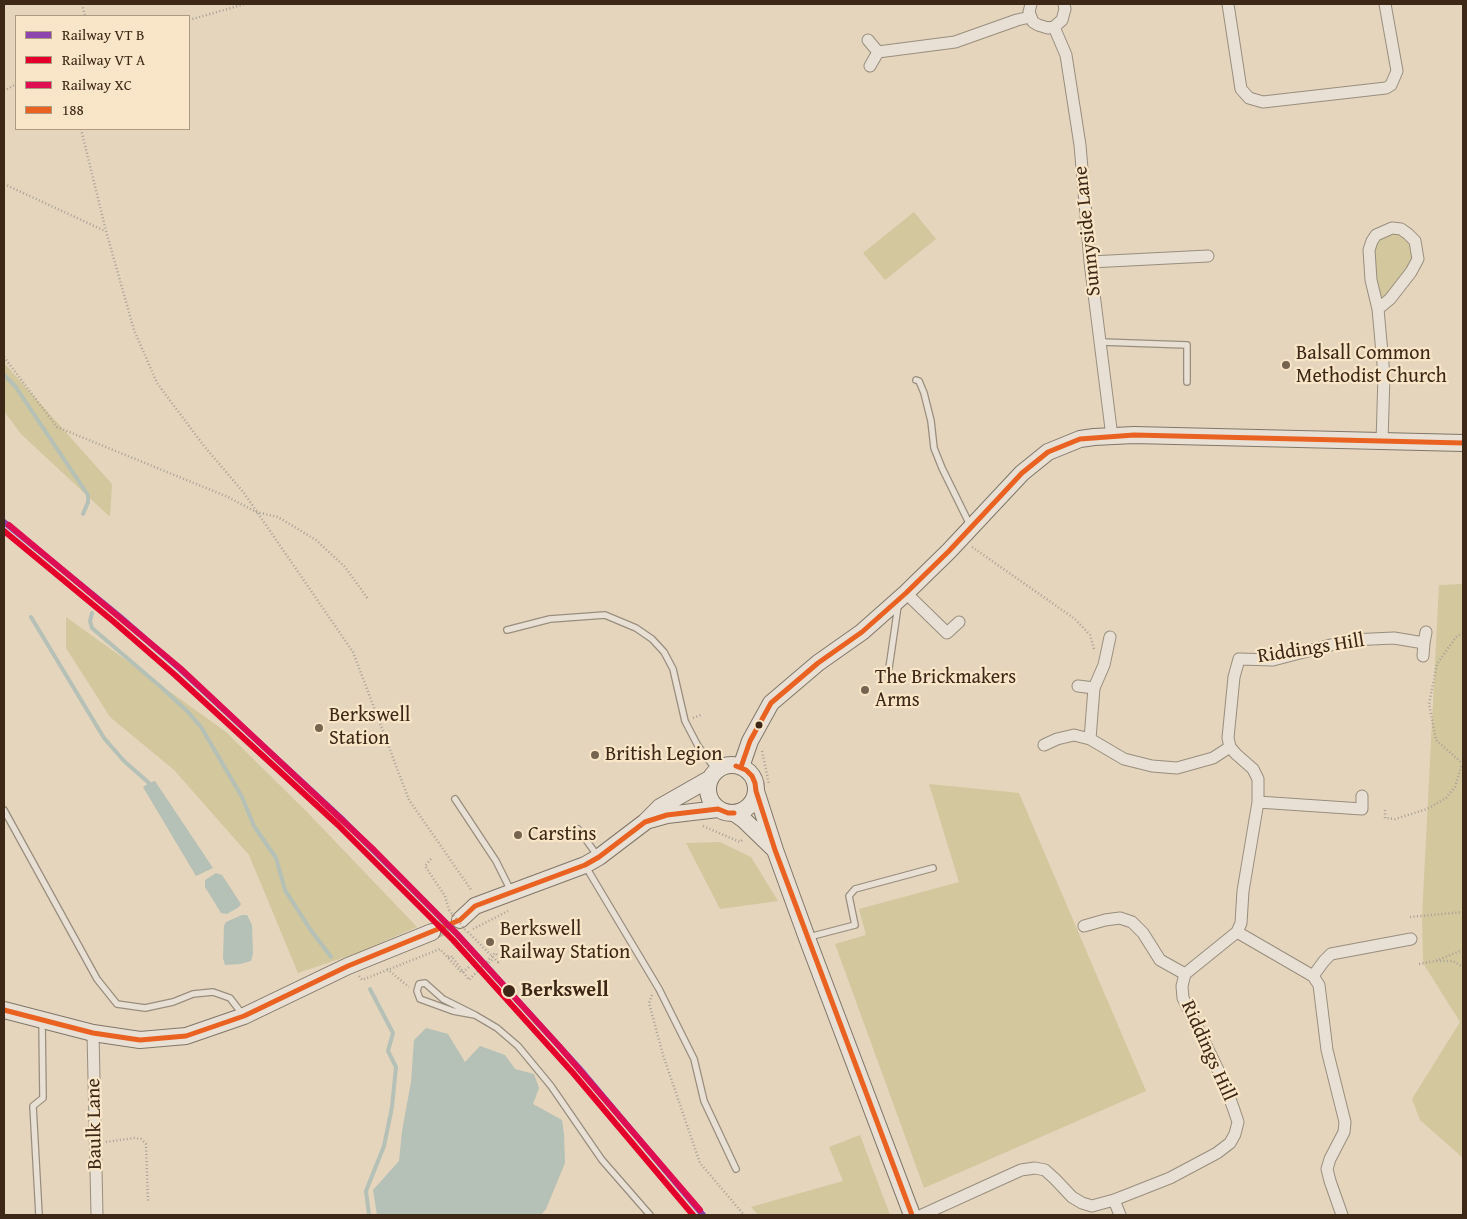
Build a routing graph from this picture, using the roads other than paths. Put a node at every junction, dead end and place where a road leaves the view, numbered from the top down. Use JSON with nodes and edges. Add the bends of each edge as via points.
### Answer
{"nodes":[{"id":1,"x":1030,"y":4,"type":"edge"},
{"id":2,"x":1064,"y":4,"type":"edge"},
{"id":3,"x":1228,"y":4,"type":"edge"},
{"id":4,"x":1385,"y":4,"type":"edge"},
{"id":5,"x":1030,"y":17,"type":"junction"},
{"id":6,"x":1054,"y":27,"type":"junction"},
{"id":7,"x":868,"y":40,"type":"dead end"},
{"id":8,"x":878,"y":52,"type":"junction"},
{"id":9,"x":870,"y":66,"type":"dead end"},
{"id":10,"x":1208,"y":256,"type":"dead end"},
{"id":11,"x":1090,"y":262,"type":"junction"},
{"id":12,"x":1378,"y":310,"type":"junction"},
{"id":13,"x":1101,"y":342,"type":"junction"},
{"id":14,"x":916,"y":380,"type":"dead end"},
{"id":15,"x":1186,"y":382,"type":"dead end"},
{"id":16,"x":1112,"y":437,"type":"junction"},
{"id":17,"x":1382,"y":442,"type":"junction"},
{"id":18,"x":1463,"y":443,"type":"edge"},
{"id":19,"x":965,"y":533,"type":"junction"},
{"id":20,"x":902,"y":596,"type":"junction"},
{"id":21,"x":959,"y":622,"type":"dead end"},
{"id":22,"x":507,"y":630,"type":"dead end"},
{"id":23,"x":1110,"y":638,"type":"dead end"},
{"id":24,"x":1422,"y":656,"type":"dead end"},
{"id":25,"x":889,"y":668,"type":"dead end"},
{"id":26,"x":1097,"y":683,"type":"junction"},
{"id":27,"x":1078,"y":686,"type":"dead end"},
{"id":28,"x":1090,"y":739,"type":"junction"},
{"id":29,"x":1044,"y":746,"type":"dead end"},
{"id":30,"x":1230,"y":748,"type":"junction"},
{"id":31,"x":740,"y":767,"type":"junction"},
{"id":32,"x":714,"y":774,"type":"junction"},
{"id":33,"x":756,"y":791,"type":"junction"},
{"id":34,"x":1362,"y":796,"type":"dead end"},
{"id":35,"x":455,"y":799,"type":"dead end"},
{"id":36,"x":1258,"y":802,"type":"junction"},
{"id":37,"x":718,"y":809,"type":"junction"},
{"id":38,"x":4,"y":810,"type":"edge"},
{"id":39,"x":734,"y":813,"type":"junction"},
{"id":40,"x":645,"y":822,"type":"junction"},
{"id":41,"x":578,"y":829,"type":"dead end"},
{"id":42,"x":775,"y":850,"type":"junction"},
{"id":43,"x":592,"y":861,"type":"junction"},
{"id":44,"x":933,"y":868,"type":"dead end"},
{"id":45,"x":511,"y":901,"type":"junction"},
{"id":46,"x":463,"y":926,"type":"tunnel mouth"},
{"id":47,"x":1084,"y":926,"type":"dead end"},
{"id":48,"x":432,"y":932,"type":"tunnel mouth"},
{"id":49,"x":1237,"y":932,"type":"junction"},
{"id":50,"x":807,"y":938,"type":"junction"},
{"id":51,"x":1411,"y":938,"type":"dead end"},
{"id":52,"x":1185,"y":974,"type":"junction"},
{"id":53,"x":1313,"y":976,"type":"junction"},
{"id":54,"x":4,"y":1010,"type":"edge"},
{"id":55,"x":474,"y":1015,"type":"junction"},
{"id":56,"x":244,"y":1016,"type":"junction"},
{"id":57,"x":42,"y":1021,"type":"junction"},
{"id":58,"x":93,"y":1033,"type":"junction"},
{"id":59,"x":736,"y":1169,"type":"dead end"},
{"id":60,"x":1114,"y":1200,"type":"junction"},
{"id":61,"x":39,"y":1215,"type":"edge"},
{"id":62,"x":97,"y":1215,"type":"edge"},
{"id":63,"x":650,"y":1215,"type":"edge"},
{"id":64,"x":912,"y":1215,"type":"edge"},
{"id":65,"x":922,"y":1215,"type":"edge"},
{"id":66,"x":1120,"y":1215,"type":"edge"},
{"id":67,"x":1342,"y":1215,"type":"edge"}],
"edges":[{"from":1,"to":5,"type":"street"},
{"from":2,"to":6,"type":"street","via":[[1062,20]]},
{"from":3,"to":4,"type":"street","via":[[1241,89],[1249,98],[1263,102],[1391,85],[1397,71]]},
{"from":5,"to":6,"type":"street","via":[[1043,28]]},
{"from":5,"to":8,"type":"street","via":[[955,42]]},
{"from":6,"to":11,"type":"street","name":"Sunnyside Lane","via":[[1066,55],[1080,145]]},
{"from":7,"to":8,"type":"street"},
{"from":8,"to":9,"type":"street"},
{"from":10,"to":11,"type":"street"},
{"from":11,"to":13,"type":"street","name":"Sunnyside Lane"},
{"from":12,"to":12,"type":"street","via":[[1369,250],[1376,235],[1392,228],[1401,229],[1415,241],[1418,259],[1390,300]]},
{"from":12,"to":17,"type":"street","via":[[1384,375]]},
{"from":13,"to":15,"type":"lane","via":[[1187,345]]},
{"from":13,"to":16,"type":"street","name":"Sunnyside Lane"},
{"from":14,"to":19,"type":"lane","via":[[924,393],[934,448]]},
{"from":16,"to":17,"type":"street"},
{"from":16,"to":19,"type":"street","via":[[1080,439],[1048,452]]},
{"from":17,"to":18,"type":"street"},
{"from":19,"to":20,"type":"street"},
{"from":20,"to":21,"type":"street","via":[[944,636]]},
{"from":20,"to":25,"type":"lane"},
{"from":20,"to":31,"type":"street","via":[[862,632],[770,703]]},
{"from":22,"to":32,"type":"lane","via":[[550,619],[605,615],[636,628],[652,639],[674,669],[686,721]]},
{"from":23,"to":26,"type":"street"},
{"from":24,"to":30,"type":"street","name":"Riddings Hill","via":[[1425,637],[1350,640],[1273,660],[1239,659],[1229,721]]},
{"from":26,"to":27,"type":"street"},
{"from":26,"to":28,"type":"street"},
{"from":28,"to":29,"type":"street","via":[[1074,735]]},
{"from":28,"to":30,"type":"street","via":[[1124,759],[1177,768],[1213,758]]},
{"from":30,"to":36,"type":"street","via":[[1253,769],[1258,779]]},
{"from":31,"to":32,"type":"street","via":[[727,766]]},
{"from":31,"to":33,"type":"street","via":[[752,776]]},
{"from":32,"to":37,"type":"street","via":[[708,792]]},
{"from":32,"to":40,"type":"street","via":[[660,807]]},
{"from":33,"to":39,"type":"street","via":[[751,804]]},
{"from":33,"to":42,"type":"street"},
{"from":34,"to":36,"type":"street","via":[[1362,809]]},
{"from":35,"to":45,"type":"lane","via":[[496,861]]},
{"from":36,"to":49,"type":"street","via":[[1241,923]]},
{"from":37,"to":39,"type":"street"},
{"from":37,"to":40,"type":"street","via":[[667,815]]},
{"from":38,"to":56,"type":"lane","via":[[97,979],[117,1004],[145,1008],[193,994],[213,992],[230,998]]},
{"from":39,"to":42,"type":"street"},
{"from":40,"to":43,"type":"street"},
{"from":41,"to":43,"type":"lane"},
{"from":42,"to":50,"type":"street"},
{"from":43,"to":45,"type":"street"},
{"from":43,"to":59,"type":"lane","via":[[694,1059],[704,1101]]},
{"from":44,"to":50,"type":"lane","via":[[855,889],[848,896],[855,925]]},
{"from":45,"to":46,"type":"street","via":[[475,906]]},
{"from":47,"to":52,"type":"street","via":[[1120,918],[1132,922],[1160,960]]},
{"from":48,"to":56,"type":"street","via":[[353,971]]},
{"from":49,"to":52,"type":"street","name":"Riddings Hill"},
{"from":49,"to":53,"type":"street"},
{"from":50,"to":64,"type":"street"},
{"from":51,"to":53,"type":"street","via":[[1331,954]]},
{"from":52,"to":60,"type":"street","name":"Riddings Hill","via":[[1183,998],[1223,1080],[1238,1122],[1235,1134],[1230,1143],[1217,1153],[1170,1178]]},
{"from":53,"to":67,"type":"street","via":[[1318,985],[1327,1050],[1345,1122],[1344,1132],[1327,1169]]},
{"from":54,"to":57,"type":"street"},
{"from":55,"to":55,"type":"lane","via":[[420,999],[419,984],[425,983],[443,999]]},
{"from":55,"to":63,"type":"lane","via":[[497,1028],[518,1046],[551,1086],[602,1160]]},
{"from":56,"to":58,"type":"street","via":[[186,1036],[140,1040]]},
{"from":57,"to":58,"type":"street"},
{"from":57,"to":61,"type":"lane","via":[[43,1098],[33,1106]]},
{"from":58,"to":62,"type":"street","name":"Baulk Lane"},
{"from":60,"to":65,"type":"street","name":"Riddings Hill","via":[[1092,1206],[1082,1203],[1045,1170],[1035,1168],[1022,1170]]},
{"from":60,"to":66,"type":"street"}]}
